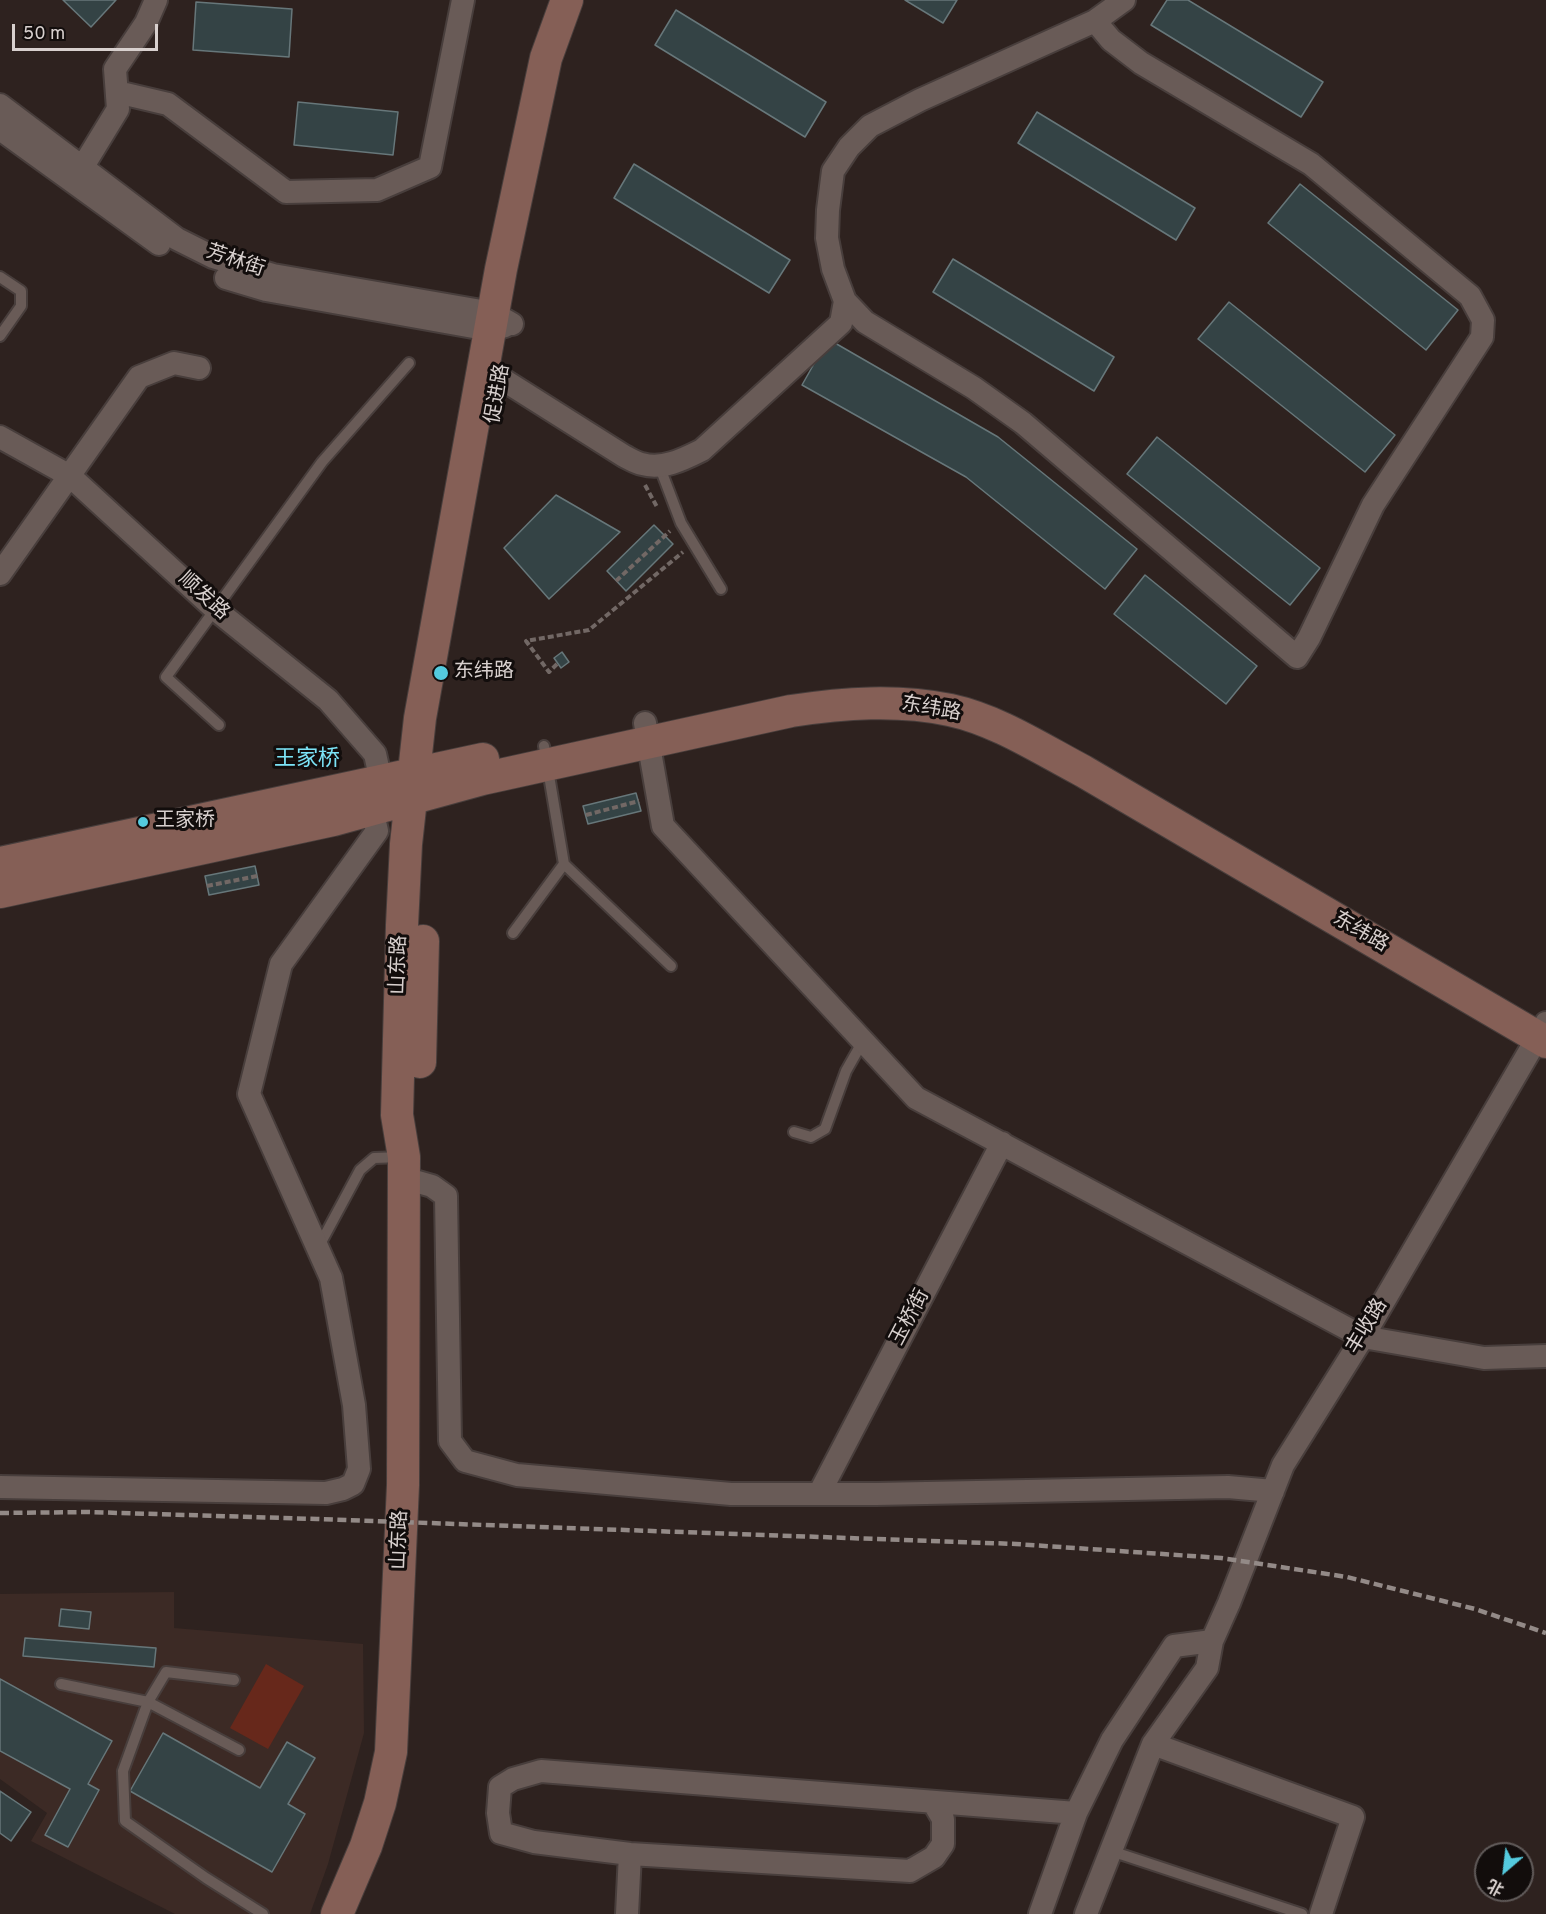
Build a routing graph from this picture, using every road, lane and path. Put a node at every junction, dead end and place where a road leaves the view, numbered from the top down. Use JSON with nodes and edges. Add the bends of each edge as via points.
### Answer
{"nodes":[{"id":1,"x":156,"y":0,"type":"edge"},
{"id":2,"x":463,"y":0,"type":"edge"},
{"id":3,"x":567,"y":0,"type":"edge"},
{"id":4,"x":586,"y":0,"type":"edge"},
{"id":5,"x":1124,"y":0,"type":"edge"},
{"id":6,"x":1095,"y":21,"type":"junction"},
{"id":7,"x":117,"y":92,"type":"junction"},
{"id":8,"x":0,"y":105,"type":"edge"},
{"id":9,"x":0,"y":129,"type":"edge"},
{"id":10,"x":82,"y":168,"type":"junction"},
{"id":11,"x":0,"y":277,"type":"edge"},
{"id":12,"x":845,"y":301,"type":"junction"},
{"id":13,"x":498,"y":322,"type":"junction"},
{"id":14,"x":0,"y":336,"type":"edge"},
{"id":15,"x":409,"y":363,"type":"dead end"},
{"id":16,"x":199,"y":368,"type":"dead end"},
{"id":17,"x":493,"y":373,"type":"junction"},
{"id":18,"x":0,"y":437,"type":"edge"},
{"id":19,"x":659,"y":465,"type":"junction"},
{"id":20,"x":70,"y":476,"type":"junction"},
{"id":21,"x":639,"y":481,"type":"dead end"},
{"id":22,"x":660,"y":513,"type":"dead end"},
{"id":23,"x":665,"y":522,"type":"dead end"},
{"id":24,"x":670,"y":531,"type":"junction"},
{"id":25,"x":674,"y":538,"type":"dead end"},
{"id":26,"x":679,"y":545,"type":"dead end"},
{"id":27,"x":0,"y":574,"type":"edge"},
{"id":28,"x":616,"y":581,"type":"dead end"},
{"id":29,"x":721,"y":589,"type":"dead end"},
{"id":30,"x":216,"y":610,"type":"junction"},
{"id":31,"x":557,"y":664,"type":"dead end"},
{"id":32,"x":219,"y":725,"type":"dead end"},
{"id":33,"x":647,"y":733,"type":"junction"},
{"id":34,"x":545,"y":755,"type":"junction"},
{"id":35,"x":423,"y":784,"type":"junction"},
{"id":36,"x":377,"y":795,"type":"junction"},
{"id":37,"x":639,"y":801,"type":"dead end"},
{"id":38,"x":586,"y":815,"type":"dead end"},
{"id":39,"x":0,"y":863,"type":"edge"},
{"id":40,"x":564,"y":864,"type":"junction"},
{"id":41,"x":257,"y":876,"type":"dead end"},
{"id":42,"x":207,"y":886,"type":"dead end"},
{"id":43,"x":0,"y":892,"type":"edge"},
{"id":44,"x":513,"y":933,"type":"dead end"},
{"id":45,"x":671,"y":966,"type":"dead end"},
{"id":46,"x":1544,"y":1030,"type":"edge"},
{"id":47,"x":863,"y":1041,"type":"junction"},
{"id":48,"x":794,"y":1132,"type":"dead end"},
{"id":49,"x":1002,"y":1143,"type":"junction"},
{"id":50,"x":404,"y":1167,"type":"junction"},
{"id":51,"x":317,"y":1248,"type":"junction"},
{"id":52,"x":1363,"y":1337,"type":"junction"},
{"id":53,"x":1546,"y":1356,"type":"edge"},
{"id":54,"x":0,"y":1487,"type":"edge"},
{"id":55,"x":1273,"y":1491,"type":"junction"},
{"id":56,"x":819,"y":1494,"type":"junction"},
{"id":57,"x":1212,"y":1641,"type":"junction"},
{"id":58,"x":234,"y":1680,"type":"dead end"},
{"id":59,"x":61,"y":1684,"type":"dead end"},
{"id":60,"x":148,"y":1702,"type":"junction"},
{"id":61,"x":1153,"y":1744,"type":"junction"},
{"id":62,"x":239,"y":1750,"type":"dead end"},
{"id":63,"x":933,"y":1802,"type":"junction"},
{"id":64,"x":1076,"y":1813,"type":"junction"},
{"id":65,"x":1111,"y":1851,"type":"junction"},
{"id":66,"x":630,"y":1854,"type":"junction"},
{"id":67,"x":263,"y":1914,"type":"edge"},
{"id":68,"x":338,"y":1914,"type":"edge"},
{"id":69,"x":627,"y":1914,"type":"edge"},
{"id":70,"x":1040,"y":1914,"type":"edge"},
{"id":71,"x":1086,"y":1914,"type":"edge"},
{"id":72,"x":1302,"y":1914,"type":"edge"},
{"id":73,"x":1321,"y":1914,"type":"edge"}],
"edges":[{"from":1,"to":7,"type":"street","via":[[146,23],[115,69]]},
{"from":2,"to":7,"type":"street","via":[[430,166],[377,190],[286,192],[168,104]]},
{"from":3,"to":13,"type":"main road","name":"促进路","via":[[546,58]]},
{"from":4,"to":13,"type":"main road","name":"促进路","via":[[573,31]]},
{"from":5,"to":6,"type":"street"},
{"from":6,"to":12,"type":"street","via":[[910,105],[870,126],[849,147],[833,171],[827,238]]},
{"from":6,"to":12,"type":"street","via":[[1111,40],[1141,63],[1311,164],[1470,296],[1483,320],[1482,338],[1373,505],[1297,657],[1023,423],[974,388],[865,322]]},
{"from":7,"to":10,"type":"street","via":[[118,109]]},
{"from":8,"to":10,"type":"street","name":"芳林街"},
{"from":9,"to":13,"type":"street","via":[[172,254],[206,270],[266,290]]},
{"from":10,"to":13,"type":"street","name":"芳林街","via":[[177,239],[213,257],[273,275]]},
{"from":11,"to":14,"type":"lane","via":[[21,291],[21,306]]},
{"from":12,"to":19,"type":"street","via":[[841,323],[702,450],[676,463]]},
{"from":13,"to":17,"type":"main road","name":"促进路"},
{"from":15,"to":30,"type":"lane","via":[[322,462]]},
{"from":16,"to":20,"type":"street","via":[[174,363],[139,377]]},
{"from":17,"to":19,"type":"street","via":[[624,456],[642,465]]},
{"from":17,"to":35,"type":"main road","name":"促进路","via":[[420,718]]},
{"from":18,"to":20,"type":"street","name":"顺发路"},
{"from":19,"to":29,"type":"lane","via":[[681,523]]},
{"from":20,"to":27,"type":"street"},
{"from":20,"to":30,"type":"street","name":"顺发路"},
{"from":21,"to":22,"type":"path","via":[[647,487]]},
{"from":23,"to":24,"type":"path"},
{"from":24,"to":25,"type":"path"},
{"from":24,"to":28,"type":"path"},
{"from":26,"to":31,"type":"path","via":[[684,551],[589,630],[526,641],[549,672]]},
{"from":30,"to":32,"type":"lane","via":[[166,677]]},
{"from":30,"to":36,"type":"street","name":"顺发路","via":[[327,700],[375,754]]},
{"from":33,"to":34,"type":"main road","name":"东纬路"},
{"from":33,"to":46,"type":"main road","name":"东纬路","via":[[834,705],[877,702],[952,711],[991,724],[1083,771]]},
{"from":33,"to":47,"type":"street","via":[[663,826]]},
{"from":34,"to":35,"type":"main road","name":"东纬路","via":[[482,779]]},
{"from":34,"to":40,"type":"lane"},
{"from":35,"to":36,"type":"main road","name":"东纬路"},
{"from":35,"to":50,"type":"main road","name":"山东路","via":[[406,844],[397,1115]]},
{"from":36,"to":39,"type":"main road","name":"东纬路"},
{"from":36,"to":43,"type":"main road","name":"东纬路","via":[[333,820]]},
{"from":36,"to":51,"type":"street","name":"顺发路","via":[[376,831],[281,964],[249,1094]]},
{"from":37,"to":38,"type":"path"},
{"from":40,"to":44,"type":"lane"},
{"from":40,"to":45,"type":"lane"},
{"from":41,"to":42,"type":"path"},
{"from":46,"to":52,"type":"street","name":"丰收路"},
{"from":47,"to":48,"type":"lane","via":[[846,1071],[825,1130],[811,1137]]},
{"from":47,"to":49,"type":"street","via":[[916,1098]]},
{"from":49,"to":52,"type":"street"},
{"from":49,"to":56,"type":"street","name":"玉桥街"},
{"from":50,"to":51,"type":"lane","via":[[374,1158],[360,1170]]},
{"from":50,"to":56,"type":"street","via":[[446,1196],[450,1441],[465,1461],[517,1475],[731,1494]]},
{"from":50,"to":68,"type":"main road","name":"山东路","via":[[403,1485],[391,1752],[366,1846]]},
{"from":51,"to":54,"type":"street","name":"顺发路","via":[[331,1278],[354,1405],[359,1469],[353,1484],[326,1493]]},
{"from":52,"to":53,"type":"street","via":[[1484,1358]]},
{"from":52,"to":55,"type":"street","name":"丰收路","via":[[1283,1465]]},
{"from":55,"to":56,"type":"street","via":[[1228,1487]]},
{"from":55,"to":57,"type":"street","name":"丰收路"},
{"from":57,"to":61,"type":"street","name":"丰收路","via":[[1207,1668]]},
{"from":57,"to":64,"type":"street","via":[[1174,1646],[1112,1740]]},
{"from":58,"to":60,"type":"lane","via":[[166,1672]]},
{"from":59,"to":60,"type":"lane"},
{"from":60,"to":62,"type":"lane"},
{"from":60,"to":67,"type":"lane","via":[[123,1771],[125,1821]]},
{"from":61,"to":65,"type":"street","name":"丰收路"},
{"from":61,"to":73,"type":"street","via":[[1353,1816]]},
{"from":63,"to":64,"type":"street"},
{"from":63,"to":66,"type":"street","via":[[943,1819],[943,1844],[934,1857],[910,1871]]},
{"from":63,"to":66,"type":"street","via":[[541,1771],[500,1787],[501,1833],[534,1842]]},
{"from":64,"to":70,"type":"street"},
{"from":65,"to":71,"type":"street","name":"丰收路"},
{"from":65,"to":72,"type":"lane"},
{"from":66,"to":69,"type":"street"}]}
